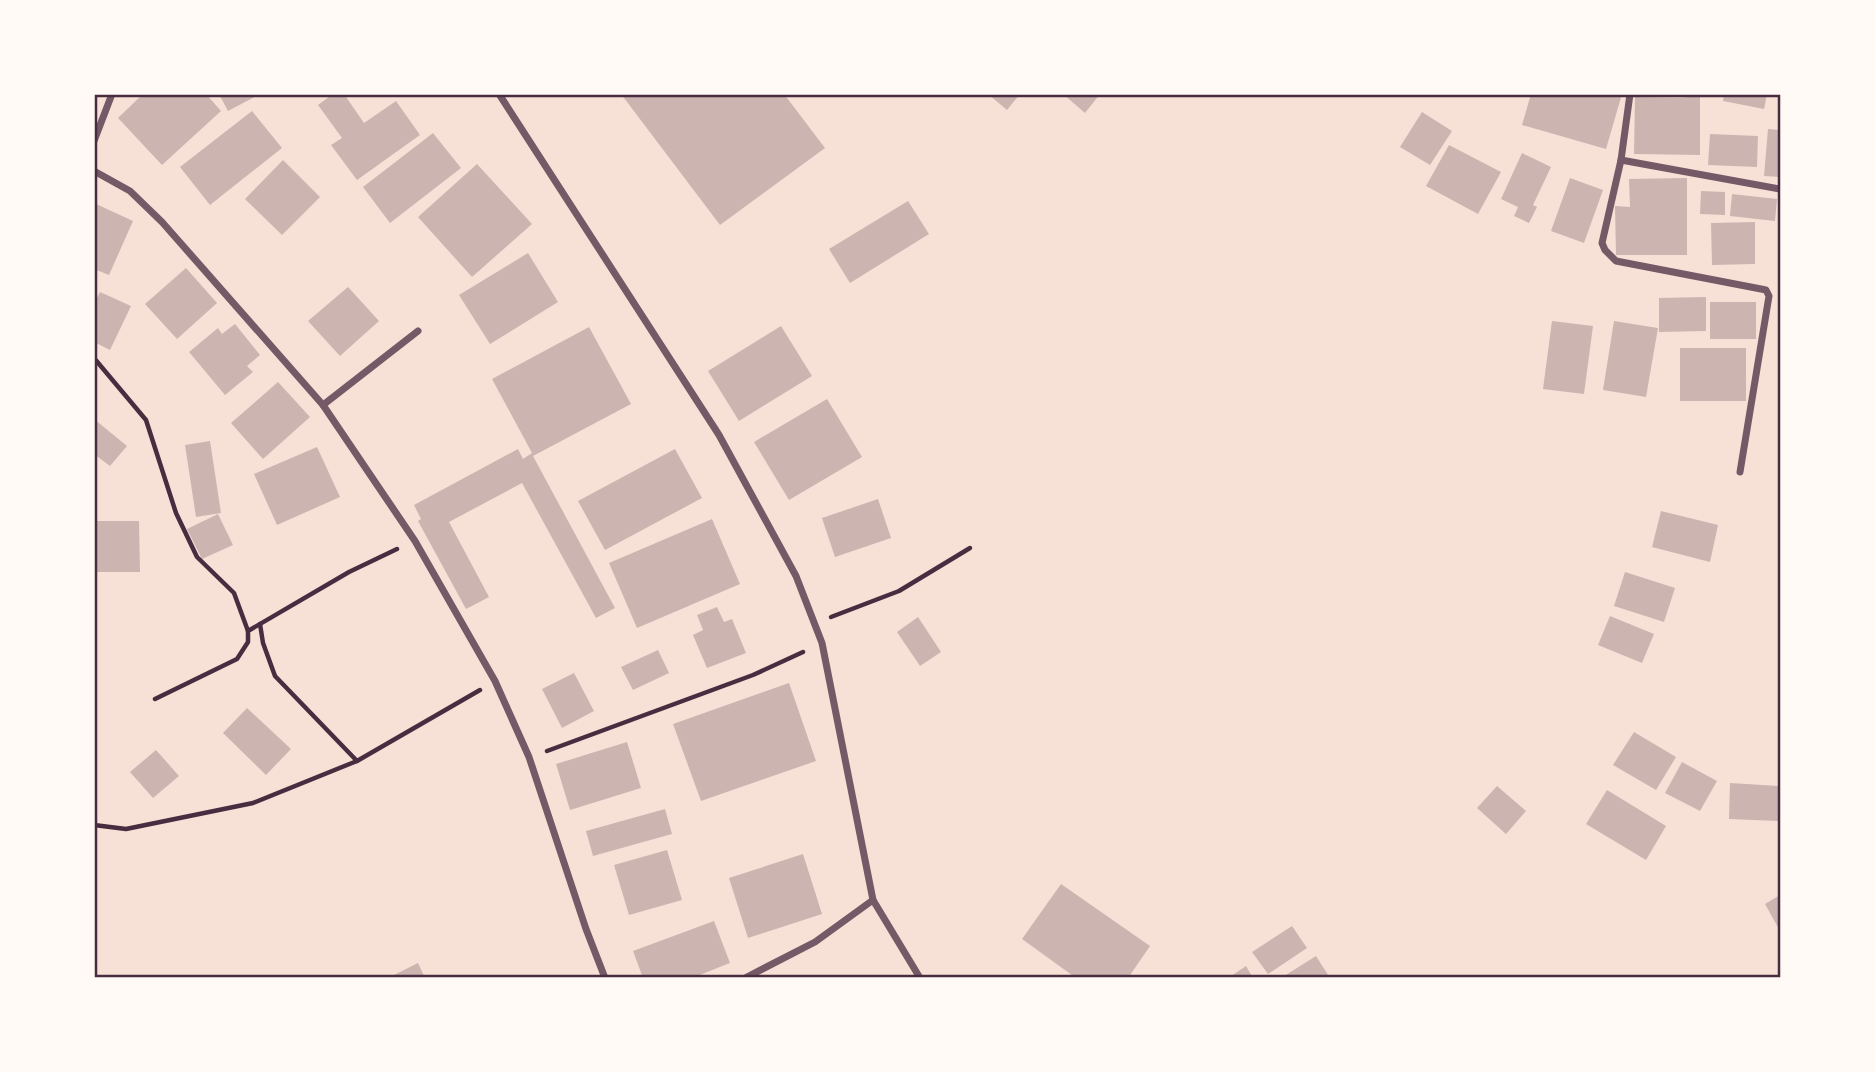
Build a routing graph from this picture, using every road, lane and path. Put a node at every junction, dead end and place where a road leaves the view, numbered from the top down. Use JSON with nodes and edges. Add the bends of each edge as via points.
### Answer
{"nodes":[{"id":1,"x":112,"y":94,"type":"edge"},
{"id":2,"x":499,"y":94,"type":"edge"},
{"id":3,"x":1630,"y":94,"type":"edge"},
{"id":4,"x":94,"y":141,"type":"edge"},
{"id":5,"x":1621,"y":160,"type":"junction"},
{"id":6,"x":94,"y":171,"type":"edge"},
{"id":7,"x":1780,"y":189,"type":"edge"},
{"id":8,"x":418,"y":331,"type":"dead end"},
{"id":9,"x":94,"y":358,"type":"edge"},
{"id":10,"x":323,"y":405,"type":"junction"},
{"id":11,"x":1740,"y":472,"type":"dead end"},
{"id":12,"x":415,"y":541,"type":"junction"},
{"id":13,"x":970,"y":548,"type":"dead end"},
{"id":14,"x":816,"y":623,"type":"junction"},
{"id":15,"x":260,"y":624,"type":"junction"},
{"id":16,"x":248,"y":631,"type":"junction"},
{"id":17,"x":822,"y":643,"type":"junction"},
{"id":18,"x":495,"y":681,"type":"junction"},
{"id":19,"x":155,"y":699,"type":"dead end"},
{"id":20,"x":529,"y":757,"type":"junction"},
{"id":21,"x":356,"y":761,"type":"junction"},
{"id":22,"x":94,"y":825,"type":"edge"},
{"id":23,"x":873,"y":900,"type":"junction"},
{"id":24,"x":605,"y":978,"type":"edge"},
{"id":25,"x":745,"y":978,"type":"edge"},
{"id":26,"x":920,"y":978,"type":"edge"}],
"edges":[{"from":1,"to":4,"type":"street"},
{"from":2,"to":14,"type":"street","via":[[719,435],[796,576]]},
{"from":3,"to":5,"type":"street"},
{"from":5,"to":7,"type":"street"},
{"from":5,"to":11,"type":"street","via":[[1602,243],[1616,261],[1766,290],[1769,296]]},
{"from":6,"to":10,"type":"street","via":[[130,191],[162,222]]},
{"from":8,"to":10,"type":"street"},
{"from":9,"to":16,"type":"path","via":[[146,420],[176,513],[197,557],[234,593]]},
{"from":10,"to":12,"type":"street"},
{"from":12,"to":15,"type":"path","via":[[349,572]]},
{"from":12,"to":18,"type":"street"},
{"from":13,"to":14,"type":"path","via":[[899,591]]},
{"from":14,"to":17,"type":"street"},
{"from":15,"to":16,"type":"path"},
{"from":15,"to":21,"type":"path","via":[[275,676]]},
{"from":16,"to":19,"type":"path","via":[[248,642],[237,659]]},
{"from":17,"to":20,"type":"path","via":[[753,675]]},
{"from":17,"to":23,"type":"street"},
{"from":18,"to":20,"type":"street"},
{"from":18,"to":21,"type":"path"},
{"from":20,"to":24,"type":"street"},
{"from":21,"to":22,"type":"path","via":[[253,803],[126,829]]},
{"from":23,"to":25,"type":"street","via":[[815,942]]},
{"from":23,"to":26,"type":"street"}]}
